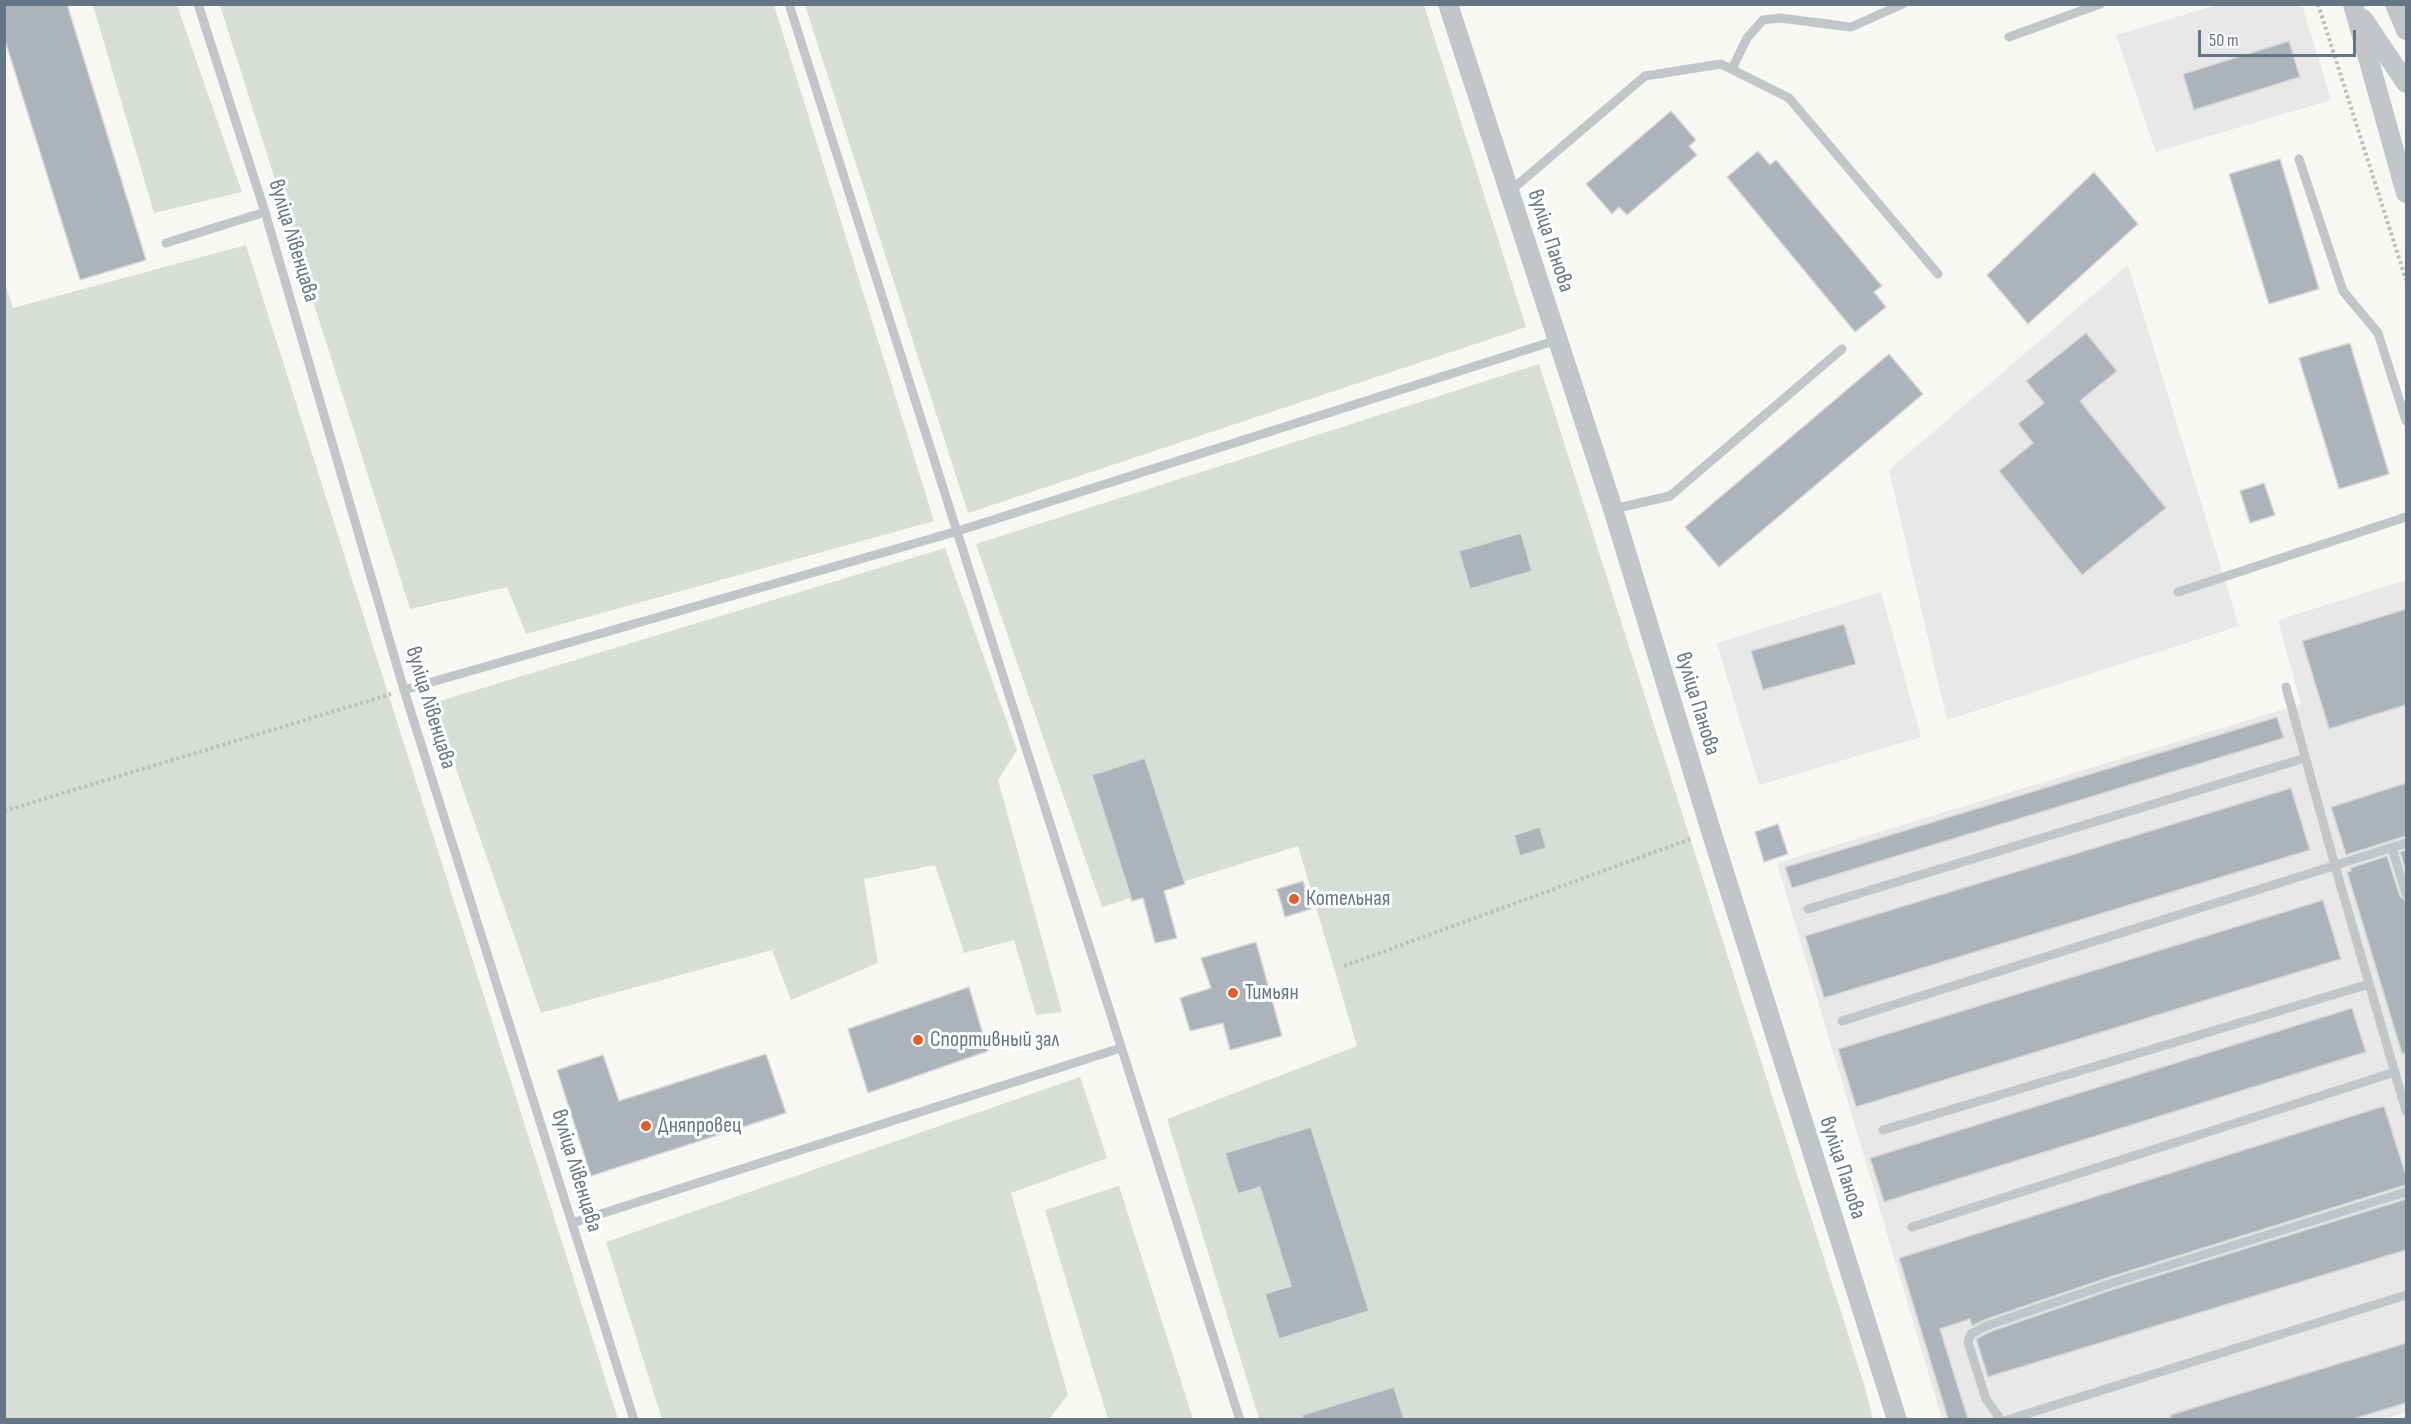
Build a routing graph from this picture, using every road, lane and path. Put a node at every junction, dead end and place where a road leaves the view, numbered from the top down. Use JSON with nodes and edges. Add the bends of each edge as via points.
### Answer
{"nodes":[{"id":1,"x":198,"y":4,"type":"edge"},
{"id":2,"x":789,"y":4,"type":"edge"},
{"id":3,"x":1448,"y":4,"type":"edge"},
{"id":4,"x":1903,"y":4,"type":"edge"},
{"id":5,"x":2100,"y":4,"type":"edge"},
{"id":6,"x":2318,"y":4,"type":"edge"},
{"id":7,"x":2395,"y":4,"type":"edge"},
{"id":8,"x":2353,"y":5,"type":"edge"},
{"id":9,"x":2406,"y":30,"type":"edge"},
{"id":10,"x":2009,"y":37,"type":"dead end"},
{"id":11,"x":1732,"y":69,"type":"junction"},
{"id":12,"x":2406,"y":83,"type":"edge"},
{"id":13,"x":2299,"y":159,"type":"dead end"},
{"id":14,"x":1509,"y":192,"type":"junction"},
{"id":15,"x":2406,"y":193,"type":"edge"},
{"id":16,"x":265,"y":212,"type":"junction"},
{"id":17,"x":166,"y":243,"type":"dead end"},
{"id":18,"x":1938,"y":274,"type":"dead end"},
{"id":19,"x":2406,"y":280,"type":"edge"},
{"id":20,"x":1557,"y":340,"type":"junction"},
{"id":21,"x":1842,"y":349,"type":"dead end"},
{"id":22,"x":2406,"y":421,"type":"edge"},
{"id":23,"x":1613,"y":509,"type":"junction"},
{"id":24,"x":2406,"y":517,"type":"edge"},
{"id":25,"x":958,"y":531,"type":"junction"},
{"id":26,"x":2178,"y":592,"type":"dead end"},
{"id":27,"x":2286,"y":687,"type":"dead end"},
{"id":28,"x":404,"y":690,"type":"junction"},
{"id":29,"x":2305,"y":758,"type":"junction"},
{"id":30,"x":4,"y":811,"type":"edge"},
{"id":31,"x":1711,"y":831,"type":"junction"},
{"id":32,"x":2406,"y":843,"type":"edge"},
{"id":33,"x":2392,"y":848,"type":"junction"},
{"id":34,"x":2334,"y":866,"type":"junction"},
{"id":35,"x":2406,"y":894,"type":"edge"},
{"id":36,"x":1808,"y":909,"type":"dead end"},
{"id":37,"x":1344,"y":966,"type":"dead end"},
{"id":38,"x":2369,"y":984,"type":"junction"},
{"id":39,"x":1842,"y":1021,"type":"dead end"},
{"id":40,"x":1122,"y":1048,"type":"junction"},
{"id":41,"x":2395,"y":1072,"type":"junction"},
{"id":42,"x":2406,"y":1111,"type":"edge"},
{"id":43,"x":1883,"y":1130,"type":"dead end"},
{"id":44,"x":2406,"y":1192,"type":"edge"},
{"id":45,"x":572,"y":1223,"type":"junction"},
{"id":46,"x":1912,"y":1227,"type":"dead end"},
{"id":47,"x":2406,"y":1294,"type":"edge"},
{"id":48,"x":634,"y":1419,"type":"edge"},
{"id":49,"x":1240,"y":1419,"type":"edge"},
{"id":50,"x":1897,"y":1419,"type":"edge"},
{"id":51,"x":2001,"y":1419,"type":"edge"},
{"id":52,"x":2007,"y":1419,"type":"edge"}],
"edges":[{"from":1,"to":16,"type":"lane","name":"вуліца Лівенцава"},
{"from":2,"to":25,"type":"lane"},
{"from":3,"to":14,"type":"street","name":"вуліца Панова"},
{"from":4,"to":11,"type":"lane","via":[[1851,27],[1780,18],[1763,20],[1747,38]]},
{"from":5,"to":10,"type":"lane"},
{"from":6,"to":19,"type":"path"},
{"from":7,"to":9,"type":"street"},
{"from":8,"to":12,"type":"street"},
{"from":8,"to":15,"type":"street"},
{"from":11,"to":14,"type":"lane","via":[[1721,64],[1645,76]]},
{"from":11,"to":18,"type":"lane","via":[[1789,98]]},
{"from":13,"to":22,"type":"lane","via":[[2343,291],[2378,333]]},
{"from":14,"to":20,"type":"street","name":"вуліца Панова"},
{"from":16,"to":17,"type":"lane"},
{"from":16,"to":28,"type":"lane","name":"вуліца Лівенцава"},
{"from":20,"to":23,"type":"street","name":"вуліца Панова"},
{"from":20,"to":25,"type":"lane"},
{"from":21,"to":23,"type":"lane","via":[[1670,496]]},
{"from":23,"to":31,"type":"street","name":"вуліца Панова"},
{"from":24,"to":26,"type":"lane"},
{"from":25,"to":28,"type":"lane"},
{"from":25,"to":40,"type":"lane"},
{"from":27,"to":29,"type":"lane"},
{"from":28,"to":30,"type":"path"},
{"from":28,"to":45,"type":"lane","name":"вуліца Лівенцава"},
{"from":29,"to":34,"type":"lane"},
{"from":29,"to":36,"type":"lane"},
{"from":31,"to":37,"type":"path"},
{"from":31,"to":50,"type":"street","name":"вуліца Панова"},
{"from":32,"to":33,"type":"lane"},
{"from":33,"to":34,"type":"lane"},
{"from":33,"to":35,"type":"lane"},
{"from":34,"to":38,"type":"lane"},
{"from":34,"to":39,"type":"lane"},
{"from":38,"to":41,"type":"lane"},
{"from":38,"to":43,"type":"lane"},
{"from":40,"to":45,"type":"lane"},
{"from":40,"to":49,"type":"lane"},
{"from":41,"to":42,"type":"lane"},
{"from":41,"to":46,"type":"lane"},
{"from":44,"to":51,"type":"lane","via":[[2112,1283],[1971,1334],[1968,1342],[1986,1399]]},
{"from":45,"to":48,"type":"lane","name":"вуліца Лівенцава"},
{"from":47,"to":52,"type":"lane"}]}
